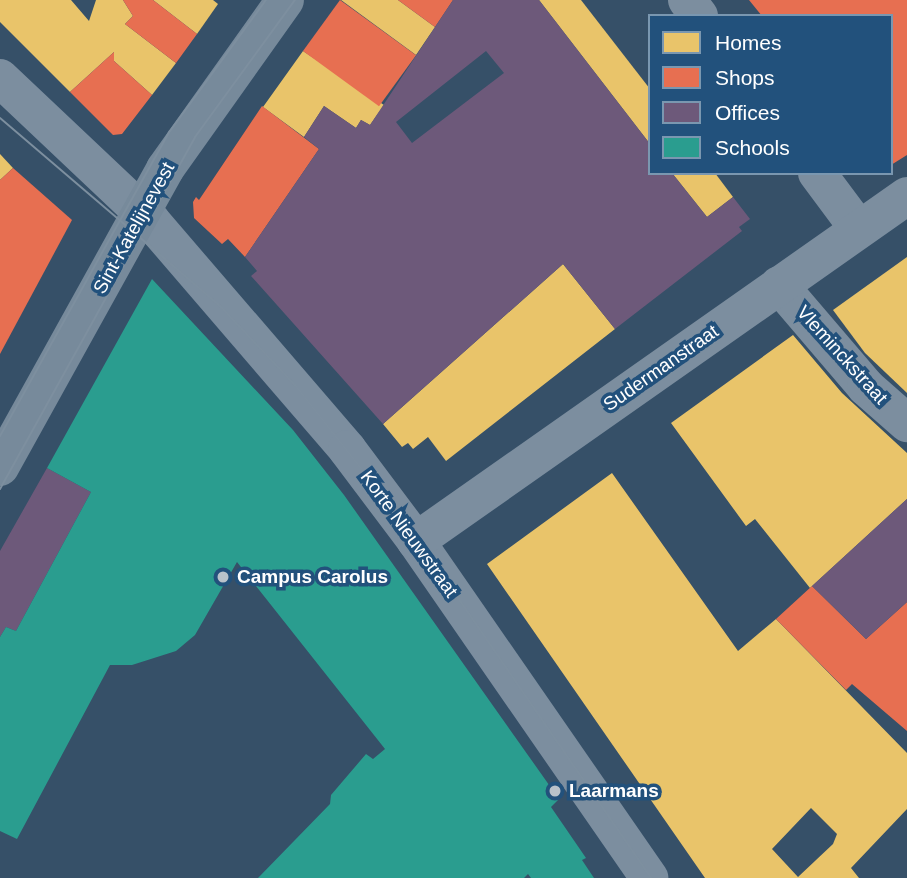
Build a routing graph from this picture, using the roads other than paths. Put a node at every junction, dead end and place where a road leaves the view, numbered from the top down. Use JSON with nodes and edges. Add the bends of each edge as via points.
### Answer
{"nodes":[{"id":1,"x":285,"y":0,"type":"edge"},
{"id":2,"x":0,"y":78,"type":"edge"},
{"id":3,"x":818,"y":175,"type":"edge"},
{"id":4,"x":907,"y":196,"type":"edge"},
{"id":5,"x":142,"y":213,"type":"junction"},
{"id":6,"x":858,"y":229,"type":"junction"},
{"id":7,"x":779,"y":285,"type":"junction"},
{"id":8,"x":907,"y":423,"type":"edge"},
{"id":9,"x":0,"y":467,"type":"edge"},
{"id":10,"x":416,"y":541,"type":"junction"},
{"id":11,"x":649,"y":878,"type":"edge"}],
"edges":[{"from":1,"to":5,"type":"street","name":"Sint-Katelijnevest","via":[[209,102]]},
{"from":2,"to":5,"type":"street","name":"Korte Nieuwstraat"},
{"from":3,"to":6,"type":"street"},
{"from":4,"to":6,"type":"street","name":"Sudermanstraat"},
{"from":5,"to":9,"type":"street","name":"Sint-Katelijnevest"},
{"from":5,"to":10,"type":"street","name":"Korte Nieuwstraat","via":[[347,449]]},
{"from":6,"to":7,"type":"street","name":"Sudermanstraat"},
{"from":7,"to":8,"type":"street","name":"Vleminckstraat","via":[[866,387]]},
{"from":7,"to":10,"type":"street","name":"Sudermanstraat"},
{"from":10,"to":11,"type":"street","name":"Korte Nieuwstraat"}]}
